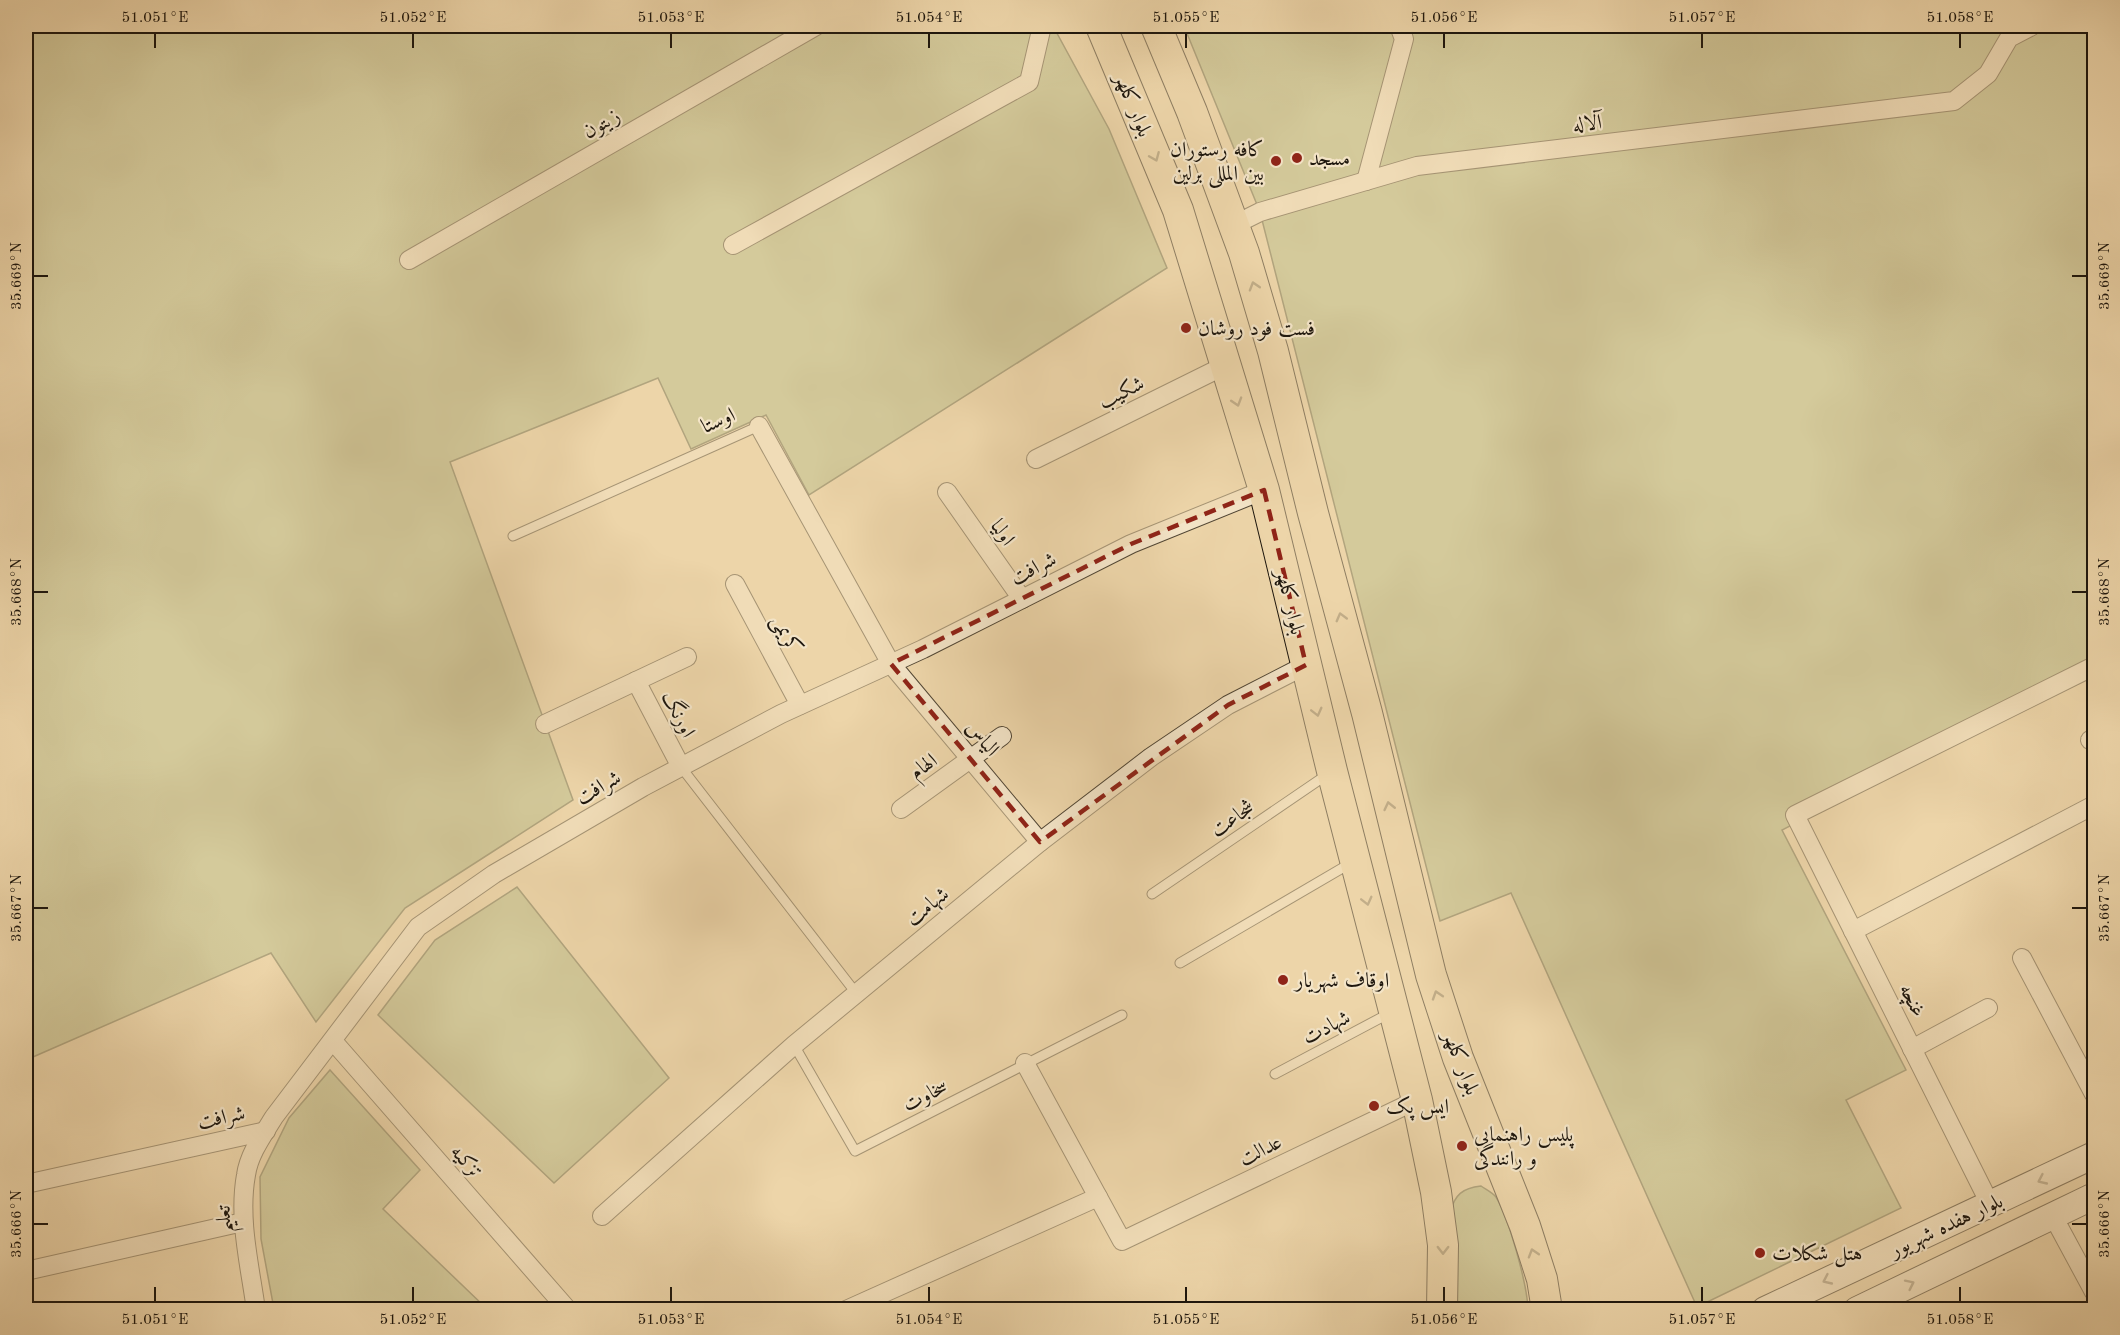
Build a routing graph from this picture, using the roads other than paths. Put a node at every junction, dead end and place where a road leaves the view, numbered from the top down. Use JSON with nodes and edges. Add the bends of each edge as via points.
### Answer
{"nodes":[{"id":1,"x":816,"y":26,"type":"edge"},
{"id":2,"x":1042,"y":26,"type":"edge"},
{"id":3,"x":1101,"y":26,"type":"edge"},
{"id":4,"x":1156,"y":26,"type":"edge"},
{"id":5,"x":1399,"y":26,"type":"edge"},
{"id":6,"x":2032,"y":26,"type":"edge"},
{"id":7,"x":1366,"y":181,"type":"junction"},
{"id":8,"x":1234,"y":225,"type":"junction"},
{"id":9,"x":733,"y":245,"type":"dead end"},
{"id":10,"x":409,"y":260,"type":"dead end"},
{"id":11,"x":1226,"y":365,"type":"junction"},
{"id":12,"x":759,"y":426,"type":"joint"},
{"id":13,"x":1036,"y":459,"type":"dead end"},
{"id":14,"x":1264,"y":490,"type":"junction"},
{"id":15,"x":946,"y":492,"type":"dead end"},
{"id":16,"x":513,"y":536,"type":"dead end"},
{"id":17,"x":735,"y":584,"type":"dead end"},
{"id":18,"x":1022,"y":599,"type":"junction"},
{"id":19,"x":687,"y":657,"type":"dead end"},
{"id":20,"x":891,"y":664,"type":"junction"},
{"id":21,"x":1306,"y":665,"type":"junction"},
{"id":22,"x":2094,"y":666,"type":"edge"},
{"id":23,"x":636,"y":681,"type":"junction"},
{"id":24,"x":800,"y":705,"type":"junction"},
{"id":25,"x":545,"y":724,"type":"dead end"},
{"id":26,"x":1002,"y":736,"type":"dead end"},
{"id":27,"x":970,"y":759,"type":"junction"},
{"id":28,"x":681,"y":767,"type":"junction"},
{"id":29,"x":1332,"y":771,"type":"junction"},
{"id":30,"x":2094,"y":804,"type":"edge"},
{"id":31,"x":901,"y":809,"type":"dead end"},
{"id":32,"x":1040,"y":842,"type":"junction"},
{"id":33,"x":1357,"y":860,"type":"junction"},
{"id":34,"x":1152,"y":894,"type":"dead end"},
{"id":35,"x":1853,"y":931,"type":"junction"},
{"id":36,"x":2022,"y":958,"type":"dead end"},
{"id":37,"x":1180,"y":963,"type":"dead end"},
{"id":38,"x":856,"y":993,"type":"junction"},
{"id":39,"x":1988,"y":1008,"type":"dead end"},
{"id":40,"x":1394,"y":1011,"type":"junction"},
{"id":41,"x":1122,"y":1015,"type":"dead end"},
{"id":42,"x":333,"y":1041,"type":"junction"},
{"id":43,"x":794,"y":1045,"type":"junction"},
{"id":44,"x":1912,"y":1049,"type":"junction"},
{"id":45,"x":1025,"y":1063,"type":"junction"},
{"id":46,"x":1275,"y":1074,"type":"dead end"},
{"id":47,"x":2094,"y":1094,"type":"edge"},
{"id":48,"x":1417,"y":1100,"type":"junction"},
{"id":49,"x":266,"y":1131,"type":"junction"},
{"id":50,"x":2094,"y":1155,"type":"edge"},
{"id":51,"x":26,"y":1184,"type":"edge"},
{"id":52,"x":2094,"y":1196,"type":"edge"},
{"id":53,"x":1098,"y":1197,"type":"junction"},
{"id":54,"x":1990,"y":1204,"type":"junction"},
{"id":55,"x":602,"y":1216,"type":"dead end"},
{"id":56,"x":2053,"y":1216,"type":"junction"},
{"id":57,"x":243,"y":1222,"type":"junction"},
{"id":58,"x":26,"y":1271,"type":"edge"},
{"id":59,"x":2094,"y":1292,"type":"edge"},
{"id":60,"x":1547,"y":1308,"type":"edge"},
{"id":61,"x":256,"y":1310,"type":"edge"},
{"id":62,"x":568,"y":1310,"type":"edge"},
{"id":63,"x":846,"y":1310,"type":"edge"},
{"id":64,"x":1442,"y":1310,"type":"edge"},
{"id":65,"x":1765,"y":1310,"type":"edge"},
{"id":66,"x":1857,"y":1310,"type":"edge"}],
"edges":[{"from":1,"to":10,"type":"street","name":"زیتون"},
{"from":2,"to":9,"type":"street","via":[[1029,82]]},
{"from":3,"to":11,"type":"main road","name":"بلوار کلهر","one_way":true,"via":[[1178,210]]},
{"from":4,"to":8,"type":"main road","name":"بلوار کلهر"},
{"from":5,"to":7,"type":"street","via":[[1404,39]]},
{"from":6,"to":7,"type":"street","name":"آلاله","via":[[2009,38],[1988,74],[1954,101],[1417,166]]},
{"from":7,"to":8,"type":"street","name":"آلاله","via":[[1260,212]]},
{"from":60,"to":8,"type":"main road","name":"بلوار کلهر","one_way":true,"via":[[1542,1279],[1503,1167],[1458,1058],[1431,975],[1273,351]]},
{"from":11,"to":13,"type":"street","name":"شکیب"},
{"from":11,"to":14,"type":"main road","name":"بلوار کلهر","one_way":true},
{"from":12,"to":16,"type":"lane","name":"اوستا"},
{"from":12,"to":20,"type":"street","name":"اوستا"},
{"from":14,"to":18,"type":"street","name":"شرافت","via":[[1131,544]]},
{"from":14,"to":21,"type":"main road","name":"بلوار کلهر"},
{"from":15,"to":18,"type":"street","name":"اولیا"},
{"from":17,"to":24,"type":"street","name":"کریمی"},
{"from":18,"to":20,"type":"street","name":"شرافت"},
{"from":19,"to":23,"type":"street"},
{"from":20,"to":24,"type":"street","name":"شرافت"},
{"from":20,"to":27,"type":"street","name":"الیاس"},
{"from":21,"to":29,"type":"main road","name":"بلوار کلهر","one_way":true},
{"from":21,"to":32,"type":"street","name":"شهامت","via":[[1228,705],[1151,757]]},
{"from":22,"to":35,"type":"street","name":"غنچه","via":[[1795,815]]},
{"from":23,"to":25,"type":"street"},
{"from":23,"to":28,"type":"street","name":"اورنگ"},
{"from":24,"to":28,"type":"street","name":"شرافت"},
{"from":26,"to":27,"type":"street","name":"الهام"},
{"from":27,"to":31,"type":"street","name":"الهام"},
{"from":27,"to":32,"type":"street","name":"الیاس"},
{"from":28,"to":38,"type":"lane"},
{"from":28,"to":42,"type":"street","name":"شرافت","via":[[494,874],[418,927]]},
{"from":29,"to":33,"type":"main road","name":"بلوار کلهر"},
{"from":29,"to":34,"type":"lane","name":"شجاعت"},
{"from":30,"to":35,"type":"street"},
{"from":32,"to":38,"type":"street","name":"شهامت"},
{"from":33,"to":37,"type":"lane"},
{"from":33,"to":40,"type":"main road","name":"بلوار کلهر","one_way":true},
{"from":35,"to":44,"type":"street","name":"غنچه"},
{"from":36,"to":47,"type":"street"},
{"from":38,"to":43,"type":"street","name":"شهامت"},
{"from":39,"to":44,"type":"street"},
{"from":40,"to":46,"type":"lane","name":"شهادت"},
{"from":40,"to":48,"type":"main road","name":"بلوار کلهر"},
{"from":41,"to":45,"type":"lane","name":"سخاوت"},
{"from":42,"to":49,"type":"street","name":"شرافت"},
{"from":42,"to":62,"type":"street","name":"تزکیه"},
{"from":43,"to":45,"type":"lane","name":"سخاوت","via":[[855,1151]]},
{"from":43,"to":55,"type":"street","name":"شهامت"},
{"from":44,"to":54,"type":"street","name":"غنچه"},
{"from":45,"to":53,"type":"street"},
{"from":48,"to":53,"type":"street","name":"عدالت","via":[[1122,1241]]},
{"from":48,"to":64,"type":"main road","name":"بلوار کلهر","one_way":true,"via":[[1443,1245]]},
{"from":49,"to":51,"type":"street","name":"شرافت"},
{"from":49,"to":57,"type":"street","name":"تعلیم","via":[[246,1174]]},
{"from":50,"to":54,"type":"main road","name":"بلوار هفده شهریور","one_way":true},
{"from":52,"to":56,"type":"main road","name":"بلوار هفده شهریور"},
{"from":53,"to":63,"type":"street"},
{"from":54,"to":65,"type":"main road","name":"بلوار هفده شهریور","one_way":true},
{"from":56,"to":59,"type":"street"},
{"from":66,"to":56,"type":"main road","name":"بلوار هفده شهریور","one_way":true},
{"from":57,"to":58,"type":"street"},
{"from":57,"to":61,"type":"street","name":"تعلیم"}]}
